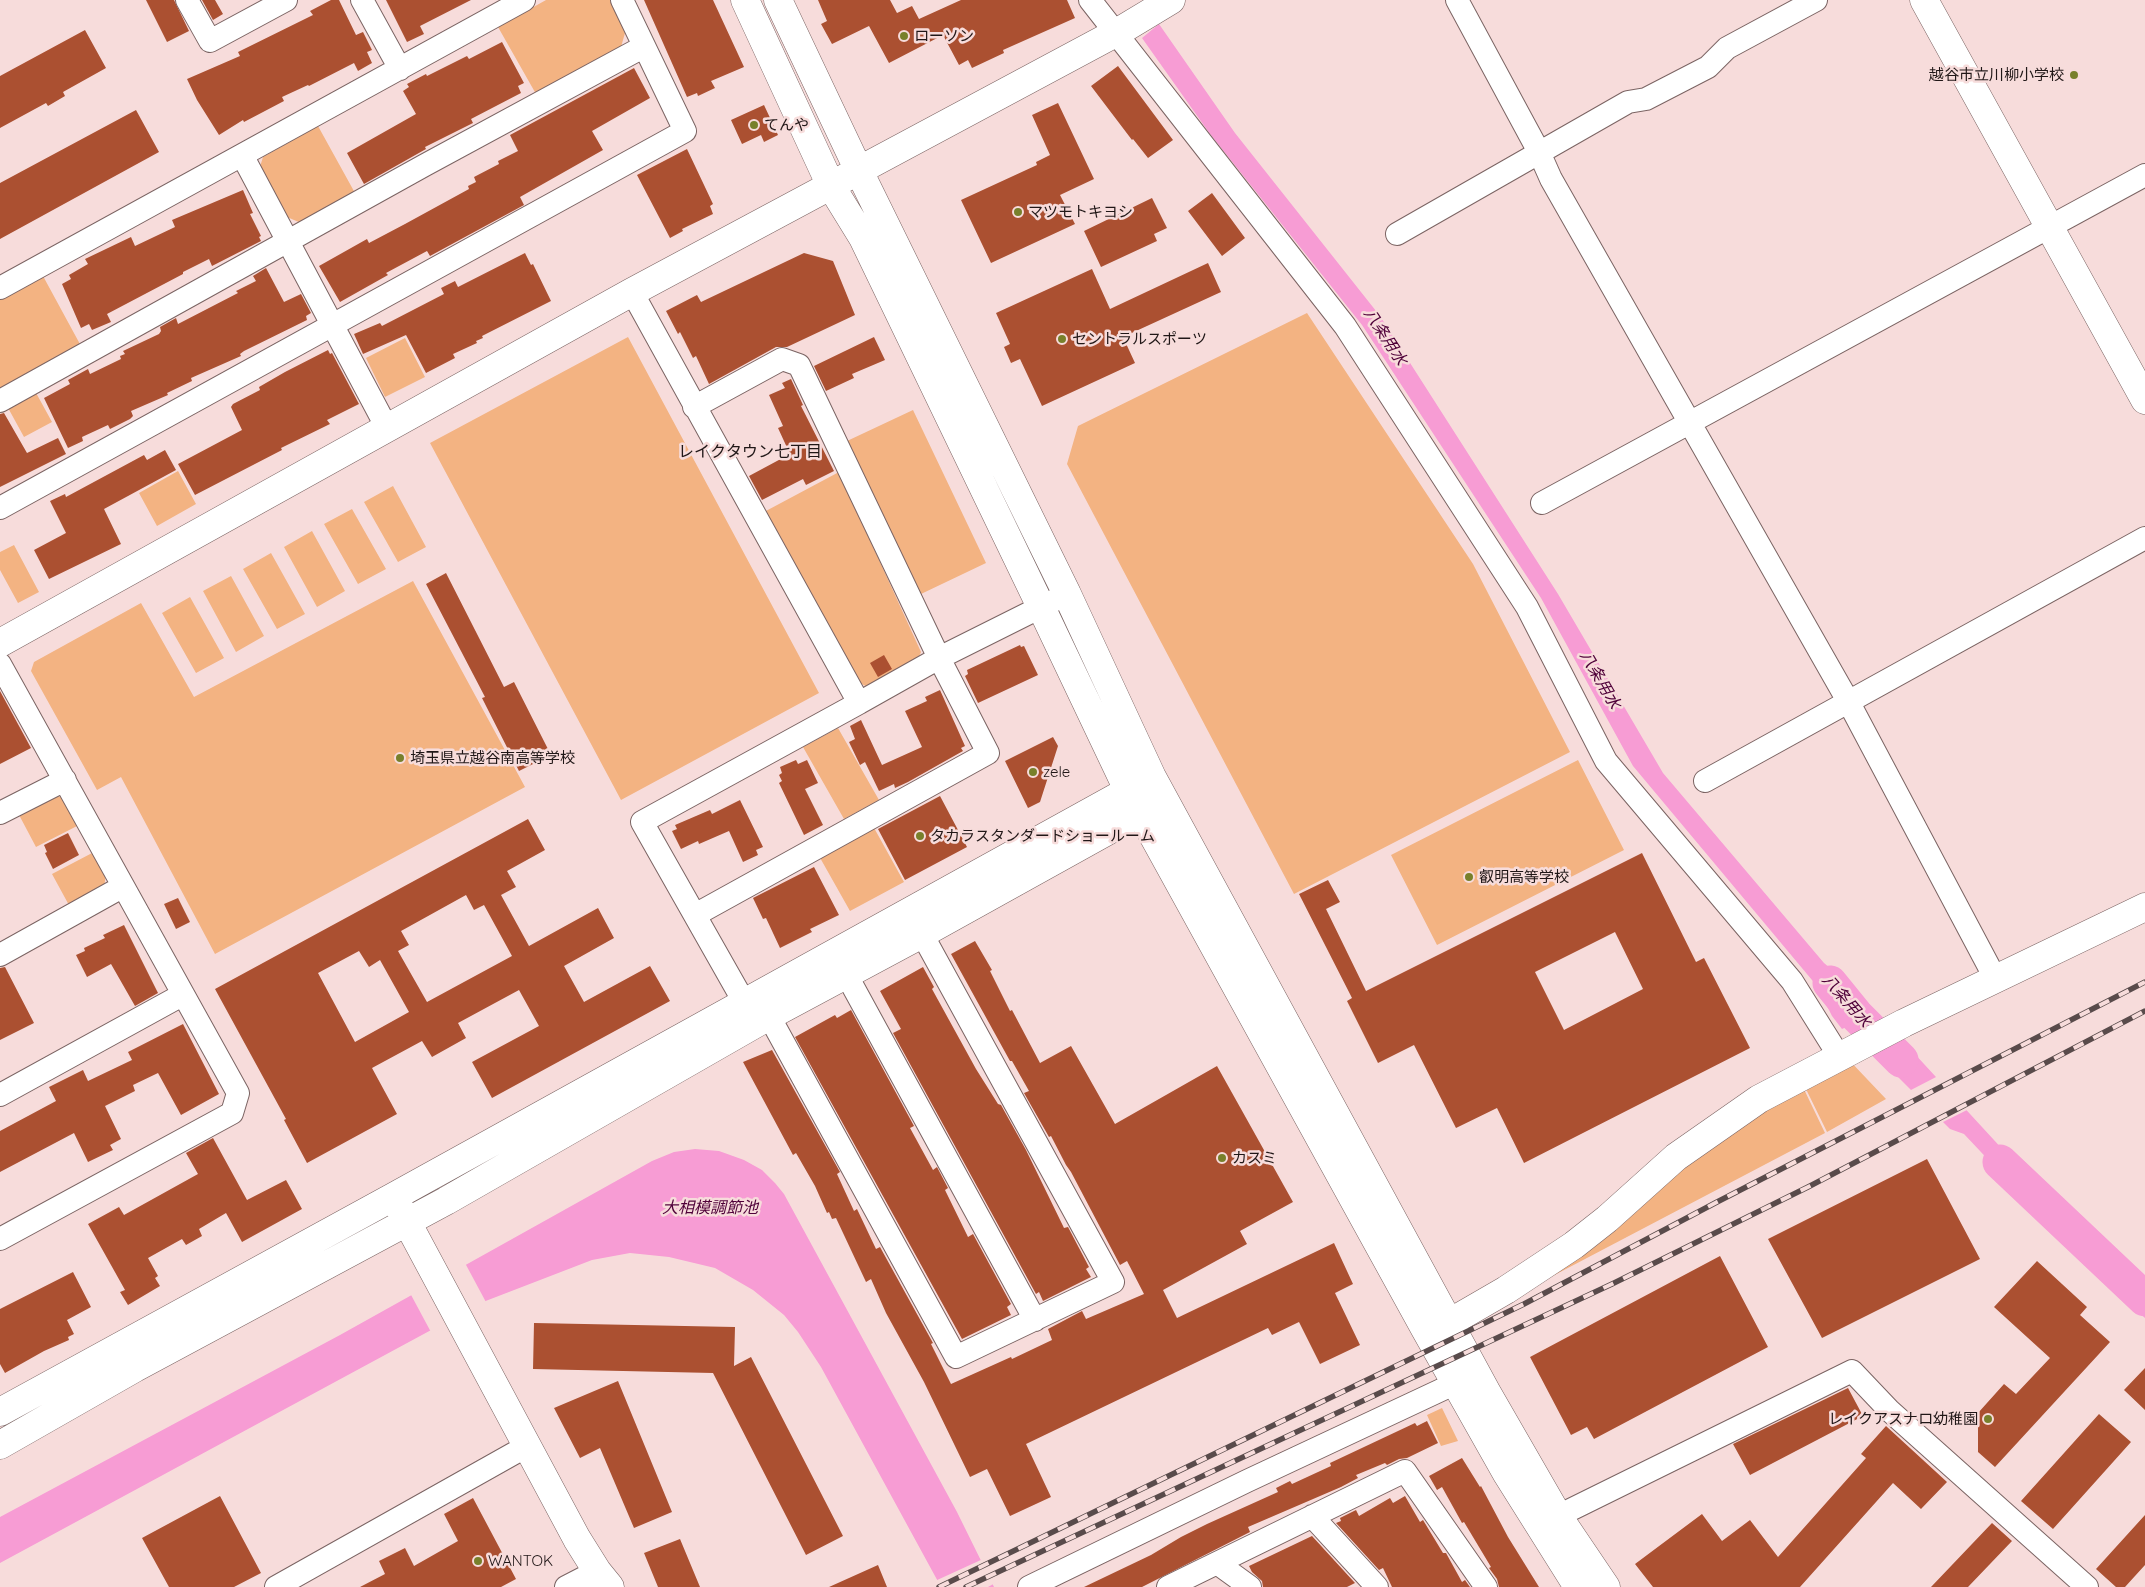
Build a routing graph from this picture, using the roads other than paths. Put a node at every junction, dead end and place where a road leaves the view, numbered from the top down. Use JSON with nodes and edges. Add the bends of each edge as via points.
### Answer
{"nodes":[{"id":1,"x":187,"y":0,"type":"edge"},
{"id":2,"x":286,"y":0,"type":"edge"},
{"id":3,"x":362,"y":0,"type":"edge"},
{"id":4,"x":524,"y":0,"type":"edge"},
{"id":5,"x":622,"y":0,"type":"edge"},
{"id":6,"x":745,"y":0,"type":"edge"},
{"id":7,"x":778,"y":0,"type":"edge"},
{"id":8,"x":1090,"y":0,"type":"edge"},
{"id":9,"x":1457,"y":0,"type":"edge"},
{"id":10,"x":1816,"y":0,"type":"edge"},
{"id":11,"x":1924,"y":0,"type":"edge"},
{"id":12,"x":1165,"y":4,"type":"edge"},
{"id":13,"x":1125,"y":27,"type":"junction"},
{"id":14,"x":644,"y":47,"type":"junction"},
{"id":15,"x":400,"y":69,"type":"junction"},
{"id":16,"x":1539,"y":152,"type":"junction"},
{"id":17,"x":242,"y":155,"type":"junction"},
{"id":18,"x":859,"y":171,"type":"junction"},
{"id":19,"x":2145,"y":176,"type":"edge"},
{"id":20,"x":831,"y":186,"type":"junction"},
{"id":21,"x":2050,"y":228,"type":"junction"},
{"id":22,"x":1397,"y":234,"type":"dead end"},
{"id":23,"x":288,"y":242,"type":"junction"},
{"id":24,"x":0,"y":288,"type":"edge"},
{"id":25,"x":632,"y":292,"type":"junction"},
{"id":26,"x":331,"y":326,"type":"junction"},
{"id":27,"x":2145,"y":400,"type":"edge"},
{"id":28,"x":0,"y":401,"type":"edge"},
{"id":29,"x":694,"y":407,"type":"junction"},
{"id":30,"x":1690,"y":422,"type":"junction"},
{"id":31,"x":387,"y":428,"type":"junction"},
{"id":32,"x":1542,"y":503,"type":"dead end"},
{"id":33,"x":0,"y":508,"type":"edge"},
{"id":34,"x":2145,"y":538,"type":"edge"},
{"id":35,"x":1067,"y":594,"type":"junction"},
{"id":36,"x":1042,"y":607,"type":"junction"},
{"id":37,"x":0,"y":643,"type":"edge"},
{"id":38,"x":939,"y":658,"type":"junction"},
{"id":39,"x":0,"y":664,"type":"edge"},
{"id":40,"x":1848,"y":701,"type":"junction"},
{"id":41,"x":859,"y":703,"type":"junction"},
{"id":42,"x":65,"y":780,"type":"junction"},
{"id":43,"x":1704,"y":781,"type":"dead end"},
{"id":44,"x":1158,"y":788,"type":"junction"},
{"id":45,"x":1134,"y":802,"type":"junction"},
{"id":46,"x":0,"y":813,"type":"edge"},
{"id":47,"x":122,"y":887,"type":"junction"},
{"id":48,"x":2145,"y":907,"type":"edge"},
{"id":49,"x":695,"y":915,"type":"junction"},
{"id":50,"x":922,"y":934,"type":"junction"},
{"id":51,"x":0,"y":955,"type":"edge"},
{"id":52,"x":846,"y":974,"type":"junction"},
{"id":53,"x":1995,"y":978,"type":"junction"},
{"id":54,"x":182,"y":995,"type":"junction"},
{"id":55,"x":744,"y":1002,"type":"junction"},
{"id":56,"x":769,"y":1016,"type":"junction"},
{"id":57,"x":1848,"y":1051,"type":"junction"},
{"id":58,"x":0,"y":1095,"type":"edge"},
{"id":59,"x":393,"y":1197,"type":"junction"},
{"id":60,"x":407,"y":1222,"type":"junction"},
{"id":61,"x":0,"y":1239,"type":"edge"},
{"id":62,"x":1036,"y":1320,"type":"junction"},
{"id":63,"x":1449,"y":1323,"type":"junction"},
{"id":64,"x":1456,"y":1383,"type":"junction"},
{"id":65,"x":0,"y":1412,"type":"edge"},
{"id":66,"x":0,"y":1445,"type":"edge"},
{"id":67,"x":527,"y":1446,"type":"junction"},
{"id":68,"x":1312,"y":1516,"type":"junction"},
{"id":69,"x":1558,"y":1516,"type":"junction"},
{"id":70,"x":1217,"y":1563,"type":"junction"},
{"id":71,"x":598,"y":1583,"type":"edge"},
{"id":72,"x":276,"y":1587,"type":"edge"},
{"id":73,"x":566,"y":1587,"type":"edge"},
{"id":74,"x":1029,"y":1587,"type":"edge"},
{"id":75,"x":1168,"y":1587,"type":"edge"},
{"id":76,"x":1250,"y":1587,"type":"edge"},
{"id":77,"x":1377,"y":1587,"type":"edge"},
{"id":78,"x":1486,"y":1587,"type":"edge"},
{"id":79,"x":1578,"y":1587,"type":"edge"},
{"id":80,"x":1606,"y":1587,"type":"edge"},
{"id":81,"x":2087,"y":1587,"type":"edge"}],
"edges":[{"from":1,"to":2,"type":"street","via":[[210,41]]},
{"from":3,"to":15,"type":"street"},
{"from":4,"to":15,"type":"street"},
{"from":5,"to":14,"type":"street"},
{"from":6,"to":20,"type":"street"},
{"from":7,"to":18,"type":"street"},
{"from":8,"to":13,"type":"street"},
{"from":9,"to":16,"type":"street"},
{"from":10,"to":16,"type":"street","via":[[1727,48],[1708,67],[1646,99],[1628,102]]},
{"from":11,"to":21,"type":"street"},
{"from":12,"to":13,"type":"street"},
{"from":13,"to":18,"type":"street"},
{"from":13,"to":57,"type":"street","via":[[1345,326],[1527,607],[1606,761]]},
{"from":14,"to":23,"type":"street"},
{"from":14,"to":26,"type":"street","via":[[685,131]]},
{"from":15,"to":17,"type":"street"},
{"from":16,"to":22,"type":"street"},
{"from":16,"to":30,"type":"street","via":[[1551,179]]},
{"from":17,"to":23,"type":"street"},
{"from":17,"to":24,"type":"street"},
{"from":18,"to":20,"type":"street"},
{"from":18,"to":35,"type":"street"},
{"from":19,"to":21,"type":"street"},
{"from":20,"to":25,"type":"street"},
{"from":20,"to":36,"type":"street","via":[[863,238]]},
{"from":21,"to":27,"type":"street"},
{"from":21,"to":30,"type":"street"},
{"from":23,"to":26,"type":"street"},
{"from":23,"to":28,"type":"street"},
{"from":25,"to":29,"type":"street"},
{"from":25,"to":31,"type":"street"},
{"from":26,"to":31,"type":"street"},
{"from":26,"to":33,"type":"street"},
{"from":29,"to":38,"type":"street","via":[[782,359],[799,365]]},
{"from":29,"to":41,"type":"street"},
{"from":30,"to":32,"type":"street"},
{"from":30,"to":40,"type":"street"},
{"from":31,"to":37,"type":"street"},
{"from":34,"to":40,"type":"street"},
{"from":35,"to":36,"type":"street"},
{"from":35,"to":44,"type":"street"},
{"from":36,"to":38,"type":"street"},
{"from":36,"to":45,"type":"street"},
{"from":38,"to":41,"type":"street"},
{"from":38,"to":49,"type":"street","via":[[988,752]]},
{"from":39,"to":42,"type":"street"},
{"from":40,"to":43,"type":"street"},
{"from":40,"to":53,"type":"street"},
{"from":41,"to":49,"type":"street","via":[[642,822]]},
{"from":42,"to":46,"type":"street"},
{"from":42,"to":47,"type":"street"},
{"from":44,"to":45,"type":"street"},
{"from":44,"to":63,"type":"street"},
{"from":45,"to":50,"type":"street"},
{"from":45,"to":55,"type":"street"},
{"from":45,"to":64,"type":"street"},
{"from":47,"to":51,"type":"street"},
{"from":47,"to":54,"type":"street"},
{"from":48,"to":53,"type":"street"},
{"from":49,"to":55,"type":"street"},
{"from":50,"to":52,"type":"street"},
{"from":50,"to":62,"type":"street","via":[[1114,1282]]},
{"from":52,"to":56,"type":"street"},
{"from":52,"to":62,"type":"street"},
{"from":53,"to":57,"type":"street"},
{"from":54,"to":58,"type":"street"},
{"from":54,"to":61,"type":"street","via":[[238,1093],[232,1113]]},
{"from":55,"to":59,"type":"street"},
{"from":56,"to":60,"type":"street"},
{"from":56,"to":62,"type":"street","via":[[956,1358]]},
{"from":57,"to":63,"type":"street","via":[[1759,1099],[1710,1132],[1669,1162],[1574,1245]]},
{"from":59,"to":60,"type":"street"},
{"from":59,"to":65,"type":"street"},
{"from":60,"to":66,"type":"street","via":[[135,1368]]},
{"from":60,"to":67,"type":"street"},
{"from":63,"to":69,"type":"street"},
{"from":64,"to":74,"type":"street"},
{"from":64,"to":79,"type":"street","via":[[1507,1474]]},
{"from":67,"to":71,"type":"street"},
{"from":67,"to":72,"type":"street"},
{"from":68,"to":70,"type":"street"},
{"from":68,"to":77,"type":"street"},
{"from":68,"to":78,"type":"street","via":[[1406,1471]]},
{"from":69,"to":80,"type":"street"},
{"from":69,"to":81,"type":"street","via":[[1852,1371],[1890,1411]]},
{"from":70,"to":75,"type":"street"},
{"from":70,"to":76,"type":"street"},
{"from":71,"to":73,"type":"street"}]}
